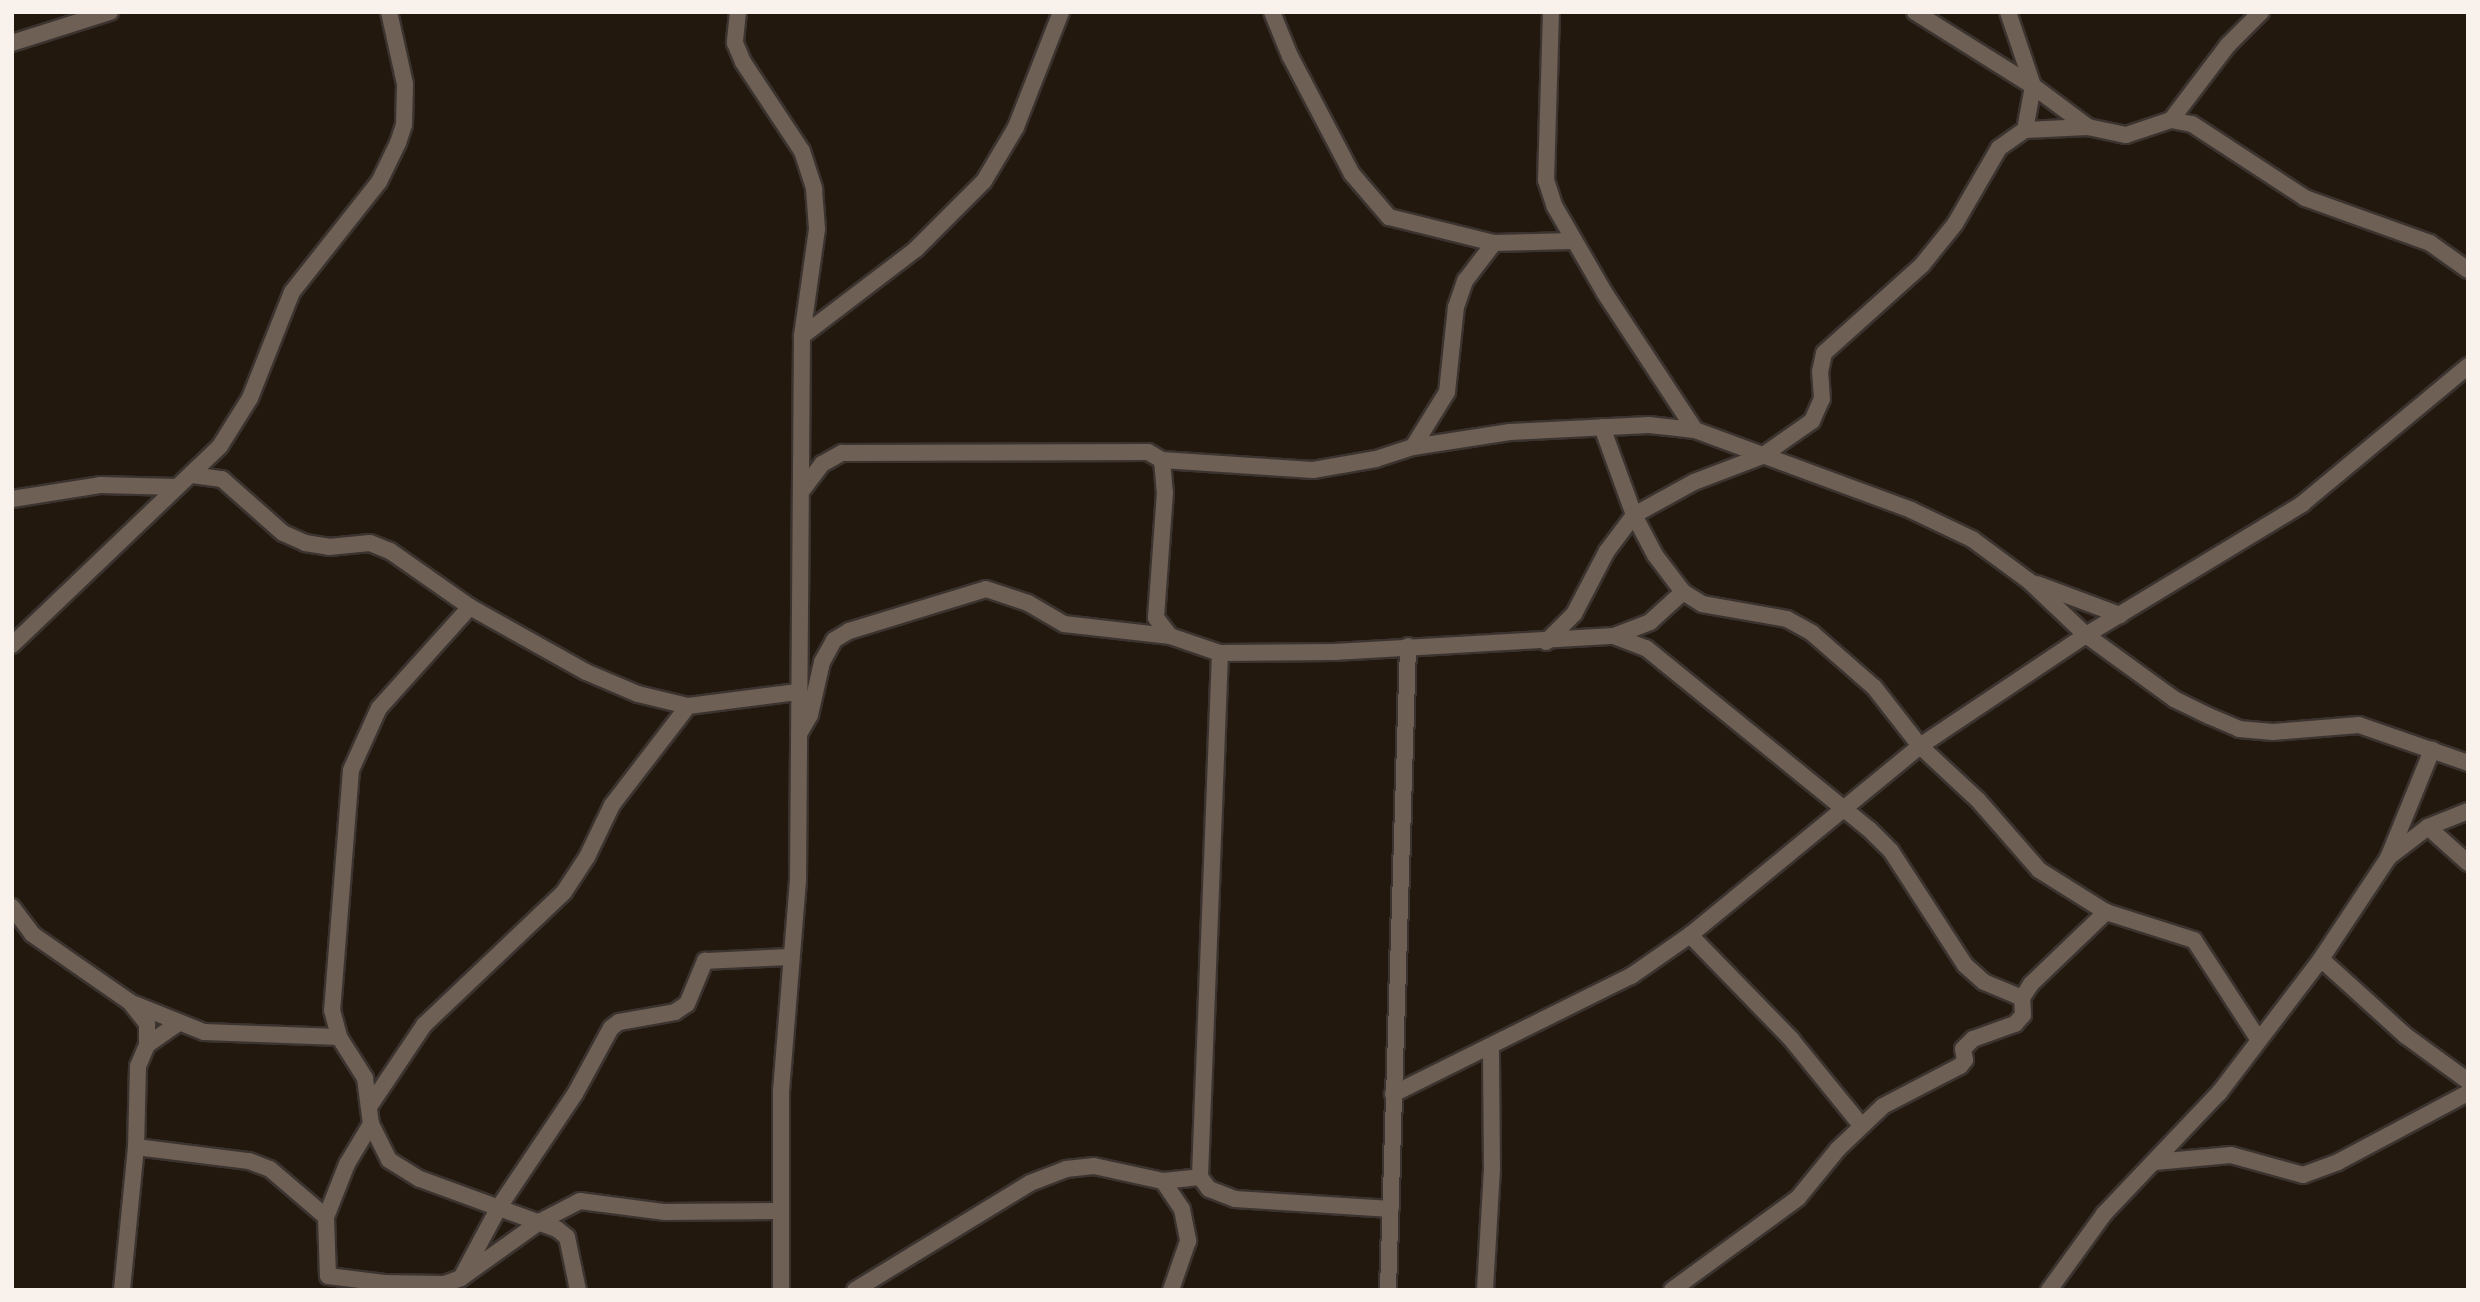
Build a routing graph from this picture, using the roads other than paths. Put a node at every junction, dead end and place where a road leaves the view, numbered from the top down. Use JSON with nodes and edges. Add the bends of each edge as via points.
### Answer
{"nodes":[{"id":1,"x":110,"y":12,"type":"edge"},
{"id":2,"x":389,"y":12,"type":"edge"},
{"id":3,"x":737,"y":12,"type":"edge"},
{"id":4,"x":1062,"y":12,"type":"edge"},
{"id":5,"x":1272,"y":12,"type":"edge"},
{"id":6,"x":1551,"y":12,"type":"edge"},
{"id":7,"x":1915,"y":12,"type":"edge"},
{"id":8,"x":2008,"y":12,"type":"edge"},
{"id":9,"x":2261,"y":12,"type":"edge"},
{"id":10,"x":12,"y":43,"type":"edge"},
{"id":11,"x":2033,"y":86,"type":"junction"},
{"id":12,"x":2171,"y":120,"type":"junction"},
{"id":13,"x":2088,"y":127,"type":"junction"},
{"id":14,"x":2025,"y":130,"type":"junction"},
{"id":15,"x":1572,"y":241,"type":"junction"},
{"id":16,"x":1494,"y":243,"type":"junction"},
{"id":17,"x":2468,"y":270,"type":"edge"},
{"id":18,"x":802,"y":336,"type":"junction"},
{"id":19,"x":2468,"y":366,"type":"edge"},
{"id":20,"x":1602,"y":427,"type":"junction"},
{"id":21,"x":1695,"y":430,"type":"junction"},
{"id":22,"x":1413,"y":447,"type":"junction"},
{"id":23,"x":1762,"y":456,"type":"junction"},
{"id":24,"x":1162,"y":460,"type":"junction"},
{"id":25,"x":192,"y":475,"type":"junction"},
{"id":26,"x":177,"y":487,"type":"junction"},
{"id":27,"x":804,"y":488,"type":"junction"},
{"id":28,"x":12,"y":499,"type":"edge"},
{"id":29,"x":1634,"y":515,"type":"junction"},
{"id":30,"x":2029,"y":581,"type":"junction"},
{"id":31,"x":1683,"y":592,"type":"junction"},
{"id":32,"x":470,"y":607,"type":"junction"},
{"id":33,"x":2120,"y":615,"type":"junction"},
{"id":34,"x":2086,"y":635,"type":"junction"},
{"id":35,"x":1170,"y":636,"type":"junction"},
{"id":36,"x":1614,"y":636,"type":"junction"},
{"id":37,"x":1546,"y":642,"type":"junction"},
{"id":38,"x":12,"y":645,"type":"edge"},
{"id":39,"x":1408,"y":646,"type":"junction"},
{"id":40,"x":1220,"y":653,"type":"junction"},
{"id":41,"x":797,"y":692,"type":"junction"},
{"id":42,"x":688,"y":706,"type":"junction"},
{"id":43,"x":797,"y":736,"type":"junction"},
{"id":44,"x":1920,"y":747,"type":"junction"},
{"id":45,"x":2432,"y":750,"type":"junction"},
{"id":46,"x":2468,"y":763,"type":"edge"},
{"id":47,"x":1841,"y":810,"type":"junction"},
{"id":48,"x":2468,"y":811,"type":"edge"},
{"id":49,"x":2428,"y":827,"type":"junction"},
{"id":50,"x":2388,"y":858,"type":"junction"},
{"id":51,"x":2468,"y":863,"type":"edge"},
{"id":52,"x":12,"y":906,"type":"edge"},
{"id":53,"x":2106,"y":912,"type":"junction"},
{"id":54,"x":1690,"y":935,"type":"junction"},
{"id":55,"x":791,"y":957,"type":"junction"},
{"id":56,"x":2321,"y":959,"type":"junction"},
{"id":57,"x":2022,"y":998,"type":"junction"},
{"id":58,"x":130,"y":1002,"type":"junction"},
{"id":59,"x":179,"y":1023,"type":"junction"},
{"id":60,"x":340,"y":1037,"type":"junction"},
{"id":61,"x":2259,"y":1040,"type":"junction"},
{"id":62,"x":147,"y":1045,"type":"junction"},
{"id":63,"x":1491,"y":1049,"type":"junction"},
{"id":64,"x":2468,"y":1081,"type":"edge"},
{"id":65,"x":2468,"y":1093,"type":"edge"},
{"id":66,"x":1393,"y":1094,"type":"junction"},
{"id":67,"x":371,"y":1104,"type":"junction"},
{"id":68,"x":371,"y":1124,"type":"junction"},
{"id":69,"x":1861,"y":1125,"type":"junction"},
{"id":70,"x":136,"y":1147,"type":"junction"},
{"id":71,"x":2155,"y":1162,"type":"junction"},
{"id":72,"x":1200,"y":1177,"type":"junction"},
{"id":73,"x":1163,"y":1181,"type":"junction"},
{"id":74,"x":499,"y":1206,"type":"junction"},
{"id":75,"x":1391,"y":1209,"type":"junction"},
{"id":76,"x":778,"y":1211,"type":"junction"},
{"id":77,"x":326,"y":1217,"type":"junction"},
{"id":78,"x":541,"y":1221,"type":"junction"},
{"id":79,"x":326,"y":1273,"type":"junction"},
{"id":80,"x":461,"y":1278,"type":"junction"},
{"id":81,"x":353,"y":1285,"type":"edge"},
{"id":82,"x":390,"y":1286,"type":"edge"},
{"id":83,"x":1674,"y":1289,"type":"edge"},
{"id":84,"x":122,"y":1290,"type":"edge"},
{"id":85,"x":320,"y":1290,"type":"edge"},
{"id":86,"x":578,"y":1290,"type":"edge"},
{"id":87,"x":781,"y":1290,"type":"edge"},
{"id":88,"x":855,"y":1290,"type":"edge"},
{"id":89,"x":1171,"y":1290,"type":"edge"},
{"id":90,"x":1388,"y":1290,"type":"edge"},
{"id":91,"x":1485,"y":1290,"type":"edge"},
{"id":92,"x":2049,"y":1290,"type":"edge"}],
"edges":[{"from":1,"to":10,"type":"street"},
{"from":2,"to":25,"type":"street","via":[[405,84],[404,125],[398,143],[379,182],[292,292],[250,398],[220,446]]},
{"from":3,"to":18,"type":"street","via":[[735,43],[743,62],[802,151],[814,189],[817,229]]},
{"from":4,"to":18,"type":"street","via":[[1016,127],[984,181],[916,249]]},
{"from":5,"to":16,"type":"street","via":[[1352,174],[1374,203],[1389,217],[1409,224]]},
{"from":6,"to":15,"type":"street","via":[[1546,180]]},
{"from":7,"to":11,"type":"street"},
{"from":8,"to":11,"type":"street"},
{"from":9,"to":12,"type":"street","via":[[2212,64]]},
{"from":11,"to":13,"type":"street"},
{"from":11,"to":14,"type":"street"},
{"from":12,"to":13,"type":"street","via":[[2126,135]]},
{"from":12,"to":17,"type":"street","via":[[2192,124],[2218,138],[2305,198],[2430,243]]},
{"from":13,"to":14,"type":"street"},
{"from":14,"to":23,"type":"street","via":[[1998,148],[1955,224],[1922,265],[1824,353],[1818,414]]},
{"from":15,"to":16,"type":"street"},
{"from":15,"to":21,"type":"street"},
{"from":16,"to":22,"type":"street","via":[[1465,281],[1456,307],[1447,392]]},
{"from":18,"to":27,"type":"street"},
{"from":19,"to":33,"type":"street","via":[[2302,504]]},
{"from":20,"to":21,"type":"street","via":[[1649,425]]},
{"from":20,"to":22,"type":"street","via":[[1510,432]]},
{"from":20,"to":29,"type":"street"},
{"from":21,"to":23,"type":"street"},
{"from":22,"to":24,"type":"street","via":[[1345,467],[1313,470]]},
{"from":23,"to":29,"type":"street","via":[[1694,482]]},
{"from":23,"to":30,"type":"street","via":[[1911,510],[1972,539]]},
{"from":24,"to":27,"type":"street","via":[[1132,450],[842,453],[822,464]]},
{"from":24,"to":35,"type":"street","via":[[1165,492],[1156,618]]},
{"from":25,"to":26,"type":"street"},
{"from":25,"to":32,"type":"street","via":[[222,479],[283,533],[304,543],[329,547],[370,543],[390,551]]},
{"from":26,"to":28,"type":"street","via":[[100,485]]},
{"from":26,"to":38,"type":"street"},
{"from":27,"to":41,"type":"street"},
{"from":29,"to":31,"type":"street","via":[[1655,555]]},
{"from":29,"to":37,"type":"street","via":[[1607,551],[1574,614]]},
{"from":30,"to":33,"type":"street"},
{"from":30,"to":34,"type":"street"},
{"from":31,"to":36,"type":"street","via":[[1650,622]]},
{"from":31,"to":44,"type":"street","via":[[1702,604],[1787,619],[1812,633],[1874,687]]},
{"from":32,"to":42,"type":"street","via":[[586,672],[638,694]]},
{"from":32,"to":60,"type":"street","via":[[379,708],[351,770],[347,855],[333,956],[332,1010]]},
{"from":33,"to":34,"type":"street"},
{"from":34,"to":44,"type":"street"},
{"from":34,"to":45,"type":"street","via":[[2174,699],[2239,729],[2273,732],[2359,724]]},
{"from":35,"to":40,"type":"street"},
{"from":35,"to":43,"type":"street","via":[[1064,624],[1028,604],[986,589],[849,631],[834,640],[822,662],[810,715]]},
{"from":36,"to":37,"type":"street"},
{"from":36,"to":47,"type":"street","via":[[1646,648],[1679,671]]},
{"from":37,"to":39,"type":"street"},
{"from":39,"to":40,"type":"street"},
{"from":39,"to":66,"type":"street","via":[[1400,1016]]},
{"from":40,"to":72,"type":"street"},
{"from":41,"to":42,"type":"street"},
{"from":41,"to":43,"type":"street"},
{"from":42,"to":67,"type":"street","via":[[612,805],[564,892],[424,1025]]},
{"from":43,"to":55,"type":"street","via":[[798,880]]},
{"from":44,"to":47,"type":"street"},
{"from":44,"to":53,"type":"street","via":[[1978,800],[2039,870]]},
{"from":45,"to":46,"type":"street"},
{"from":45,"to":50,"type":"street"},
{"from":47,"to":54,"type":"street"},
{"from":47,"to":57,"type":"street","via":[[1891,851],[1965,965],[2000,991]]},
{"from":48,"to":49,"type":"street"},
{"from":49,"to":50,"type":"street"},
{"from":49,"to":51,"type":"street"},
{"from":50,"to":56,"type":"street"},
{"from":52,"to":58,"type":"street","via":[[32,934]]},
{"from":53,"to":57,"type":"street","via":[[2045,969]]},
{"from":53,"to":61,"type":"street","via":[[2194,940]]},
{"from":54,"to":63,"type":"street","via":[[1619,983]]},
{"from":54,"to":69,"type":"street","via":[[1791,1039]]},
{"from":55,"to":74,"type":"street","via":[[705,961],[687,1004],[675,1012],[611,1028],[575,1094]]},
{"from":55,"to":76,"type":"street"},
{"from":56,"to":61,"type":"street"},
{"from":56,"to":64,"type":"street","via":[[2406,1036]]},
{"from":57,"to":69,"type":"street","via":[[2023,1015],[2015,1024],[1973,1039],[1963,1049],[1965,1060],[1960,1066],[1908,1091]]},
{"from":58,"to":59,"type":"street"},
{"from":58,"to":62,"type":"street","via":[[147,1024]]},
{"from":59,"to":60,"type":"street","via":[[204,1032]]},
{"from":59,"to":62,"type":"street"},
{"from":60,"to":67,"type":"street","via":[[365,1078]]},
{"from":61,"to":71,"type":"street","via":[[2219,1093]]},
{"from":62,"to":70,"type":"street","via":[[138,1066]]},
{"from":63,"to":66,"type":"street"},
{"from":63,"to":91,"type":"street","via":[[1492,1170]]},
{"from":65,"to":71,"type":"street","via":[[2338,1162],[2303,1175],[2231,1155]]},
{"from":66,"to":75,"type":"street"},
{"from":67,"to":68,"type":"street"},
{"from":68,"to":74,"type":"street","via":[[383,1152],[399,1167],[420,1179]]},
{"from":68,"to":77,"type":"street","via":[[343,1173]]},
{"from":69,"to":83,"type":"street","via":[[1798,1198]]},
{"from":70,"to":77,"type":"street","via":[[260,1164]]},
{"from":70,"to":84,"type":"street"},
{"from":71,"to":92,"type":"street","via":[[2104,1214]]},
{"from":72,"to":73,"type":"street"},
{"from":72,"to":75,"type":"street","via":[[1209,1189],[1235,1199]]},
{"from":73,"to":88,"type":"street","via":[[1094,1166],[1066,1169],[1030,1183]]},
{"from":73,"to":89,"type":"street","via":[[1182,1209],[1188,1241]]},
{"from":74,"to":78,"type":"street"},
{"from":74,"to":80,"type":"street"},
{"from":75,"to":90,"type":"street"},
{"from":76,"to":78,"type":"street","via":[[665,1212],[580,1201]]},
{"from":76,"to":87,"type":"street"},
{"from":77,"to":79,"type":"street"},
{"from":78,"to":80,"type":"street"},
{"from":78,"to":86,"type":"street","via":[[567,1237]]},
{"from":79,"to":81,"type":"street"},
{"from":79,"to":85,"type":"street"},
{"from":80,"to":82,"type":"street"},
{"from":81,"to":82,"type":"street"}]}
